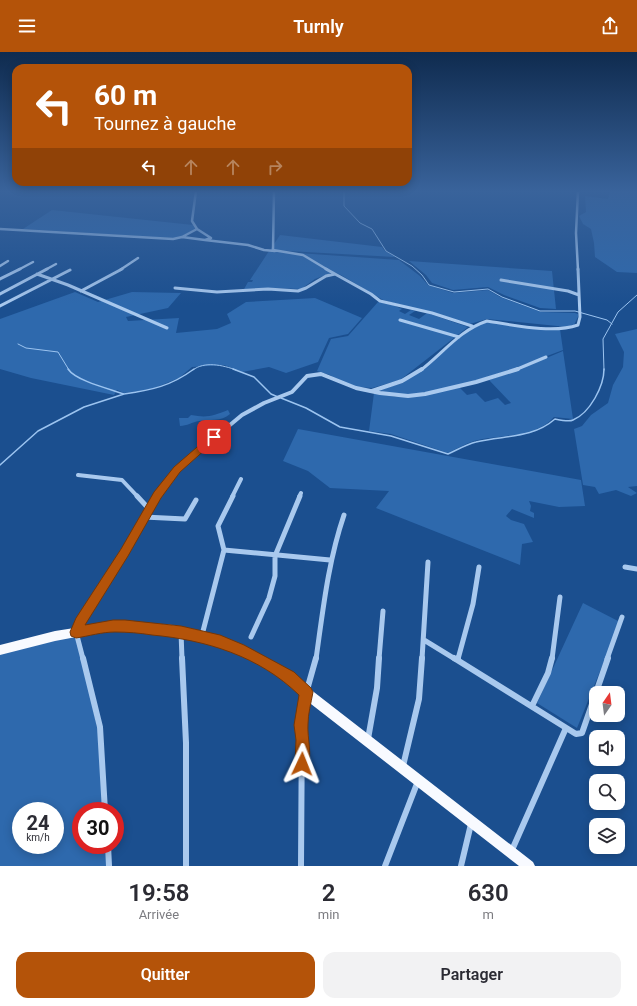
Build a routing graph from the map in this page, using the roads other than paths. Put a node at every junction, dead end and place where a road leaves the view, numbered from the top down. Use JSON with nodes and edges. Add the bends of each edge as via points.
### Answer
{"nodes":[{"id":1,"x":0,"y":229,"type":"edge"},
{"id":2,"x":197,"y":229,"type":"joint"},
{"id":3,"x":273,"y":229,"type":"edge"},
{"id":4,"x":576,"y":229,"type":"edge"},
{"id":5,"x":182,"y":237,"type":"junction"},
{"id":6,"x":205,"y":240,"type":"junction"},
{"id":7,"x":275,"y":251,"type":"junction"},
{"id":8,"x":138,"y":258,"type":"dead end"},
{"id":9,"x":8,"y":261,"type":"dead end"},
{"id":10,"x":33,"y":262,"type":"dead end"},
{"id":11,"x":56,"y":264,"type":"dead end"},
{"id":12,"x":0,"y":266,"type":"edge"},
{"id":13,"x":70,"y":270,"type":"dead end"},
{"id":14,"x":37,"y":274,"type":"junction"},
{"id":15,"x":336,"y":274,"type":"junction"},
{"id":16,"x":0,"y":279,"type":"edge"},
{"id":17,"x":52,"y":279,"type":"junction"},
{"id":18,"x":501,"y":280,"type":"dead end"},
{"id":19,"x":176,"y":288,"type":"dead end"},
{"id":20,"x":81,"y":291,"type":"junction"},
{"id":21,"x":0,"y":294,"type":"edge"},
{"id":22,"x":579,"y":295,"type":"junction"},
{"id":23,"x":0,"y":306,"type":"edge"},
{"id":24,"x":400,"y":320,"type":"dead end"},
{"id":25,"x":472,"y":326,"type":"junction"},
{"id":26,"x":167,"y":328,"type":"dead end"},
{"id":27,"x":459,"y":337,"type":"junction"},
{"id":28,"x":546,"y":357,"type":"dead end"},
{"id":29,"x":372,"y":391,"type":"junction"},
{"id":30,"x":78,"y":475,"type":"dead end"},
{"id":31,"x":241,"y":479,"type":"dead end"},
{"id":32,"x":302,"y":493,"type":"dead end"},
{"id":33,"x":196,"y":500,"type":"dead end"},
{"id":34,"x":149,"y":509,"type":"junction"},
{"id":35,"x":344,"y":515,"type":"dead end"},
{"id":36,"x":144,"y":517,"type":"junction"},
{"id":37,"x":224,"y":550,"type":"junction"},
{"id":38,"x":275,"y":556,"type":"junction"},
{"id":39,"x":330,"y":560,"type":"junction"},
{"id":40,"x":428,"y":562,"type":"dead end"},
{"id":41,"x":479,"y":567,"type":"dead end"},
{"id":42,"x":625,"y":567,"type":"dead end"},
{"id":43,"x":637,"y":569,"type":"edge"},
{"id":44,"x":560,"y":597,"type":"dead end"},
{"id":45,"x":382,"y":611,"type":"dead end"},
{"id":46,"x":622,"y":617,"type":"dead end"},
{"id":47,"x":76,"y":632,"type":"junction"},
{"id":48,"x":181,"y":632,"type":"junction"},
{"id":49,"x":202,"y":636,"type":"junction"},
{"id":50,"x":251,"y":637,"type":"dead end"},
{"id":51,"x":424,"y":640,"type":"junction"},
{"id":52,"x":0,"y":650,"type":"edge"},
{"id":53,"x":458,"y":660,"type":"junction"},
{"id":54,"x":306,"y":692,"type":"junction"},
{"id":55,"x":532,"y":706,"type":"junction"},
{"id":56,"x":566,"y":728,"type":"junction"},
{"id":57,"x":368,"y":741,"type":"junction"},
{"id":58,"x":403,"y":768,"type":"junction"},
{"id":59,"x":419,"y":781,"type":"junction"},
{"id":60,"x":105,"y":802,"type":"edge"},
{"id":61,"x":472,"y":822,"type":"junction"},
{"id":62,"x":511,"y":853,"type":"junction"},
{"id":63,"x":108,"y":854,"type":"edge"},
{"id":64,"x":109,"y":866,"type":"edge"},
{"id":65,"x":186,"y":866,"type":"edge"},
{"id":66,"x":302,"y":866,"type":"edge"},
{"id":67,"x":385,"y":866,"type":"edge"},
{"id":68,"x":461,"y":866,"type":"edge"},
{"id":69,"x":529,"y":866,"type":"edge"}],
"edges":[{"from":1,"to":5,"type":"street"},
{"from":2,"to":5,"type":"street"},
{"from":2,"to":6,"type":"street","via":[[211,238]]},
{"from":3,"to":7,"type":"street"},
{"from":4,"to":22,"type":"street"},
{"from":5,"to":6,"type":"street"},
{"from":6,"to":7,"type":"street"},
{"from":7,"to":15,"type":"street","via":[[303,255]]},
{"from":8,"to":20,"type":"street"},
{"from":9,"to":12,"type":"street"},
{"from":10,"to":16,"type":"street"},
{"from":11,"to":14,"type":"street"},
{"from":13,"to":17,"type":"street"},
{"from":14,"to":17,"type":"street"},
{"from":14,"to":21,"type":"street"},
{"from":15,"to":19,"type":"street","via":[[315,280],[302,290],[294,291],[268,289],[232,292]]},
{"from":15,"to":25,"type":"street","via":[[380,301],[432,313]]},
{"from":17,"to":20,"type":"street"},
{"from":17,"to":23,"type":"street"},
{"from":18,"to":22,"type":"street"},
{"from":20,"to":26,"type":"street"},
{"from":22,"to":25,"type":"street","via":[[580,320],[575,327],[544,328],[487,321]]},
{"from":24,"to":27,"type":"street"},
{"from":25,"to":27,"type":"street"},
{"from":27,"to":29,"type":"street","via":[[402,382]]},
{"from":28,"to":29,"type":"street","via":[[512,371],[425,394],[408,396]]},
{"from":29,"to":34,"type":"street","via":[[342,384],[318,373],[307,376],[294,391],[246,412],[190,457],[170,478]]},
{"from":30,"to":34,"type":"street","via":[[121,479]]},
{"from":31,"to":37,"type":"street","via":[[218,526]]},
{"from":32,"to":38,"type":"street"},
{"from":33,"to":36,"type":"street","via":[[185,519]]},
{"from":34,"to":36,"type":"street"},
{"from":35,"to":39,"type":"street"},
{"from":36,"to":47,"type":"street"},
{"from":37,"to":38,"type":"street"},
{"from":37,"to":49,"type":"street"},
{"from":38,"to":39,"type":"street"},
{"from":38,"to":50,"type":"street","via":[[274,580],[259,623]]},
{"from":39,"to":54,"type":"street","via":[[314,668]]},
{"from":40,"to":51,"type":"street"},
{"from":41,"to":53,"type":"street","via":[[473,604]]},
{"from":42,"to":43,"type":"street"},
{"from":44,"to":55,"type":"street","via":[[551,663]]},
{"from":45,"to":57,"type":"street","via":[[377,688]]},
{"from":46,"to":56,"type":"street","via":[[582,733],[576,734]]},
{"from":47,"to":48,"type":"highway","via":[[113,626]]},
{"from":47,"to":52,"type":"highway"},
{"from":47,"to":60,"type":"street","via":[[101,732]]},
{"from":48,"to":49,"type":"highway"},
{"from":48,"to":65,"type":"street","via":[[186,743]]},
{"from":49,"to":54,"type":"highway","via":[[239,649],[277,669]]},
{"from":51,"to":53,"type":"street"},
{"from":51,"to":58,"type":"street","via":[[419,699]]},
{"from":53,"to":55,"type":"street"},
{"from":54,"to":57,"type":"highway"},
{"from":54,"to":66,"type":"street","via":[[301,725]]},
{"from":55,"to":56,"type":"street"},
{"from":56,"to":62,"type":"street"},
{"from":57,"to":58,"type":"highway"},
{"from":58,"to":59,"type":"highway"},
{"from":59,"to":61,"type":"highway"},
{"from":59,"to":67,"type":"street"},
{"from":61,"to":62,"type":"highway"},
{"from":61,"to":68,"type":"street"},
{"from":62,"to":69,"type":"highway"},
{"from":63,"to":64,"type":"street"}]}
